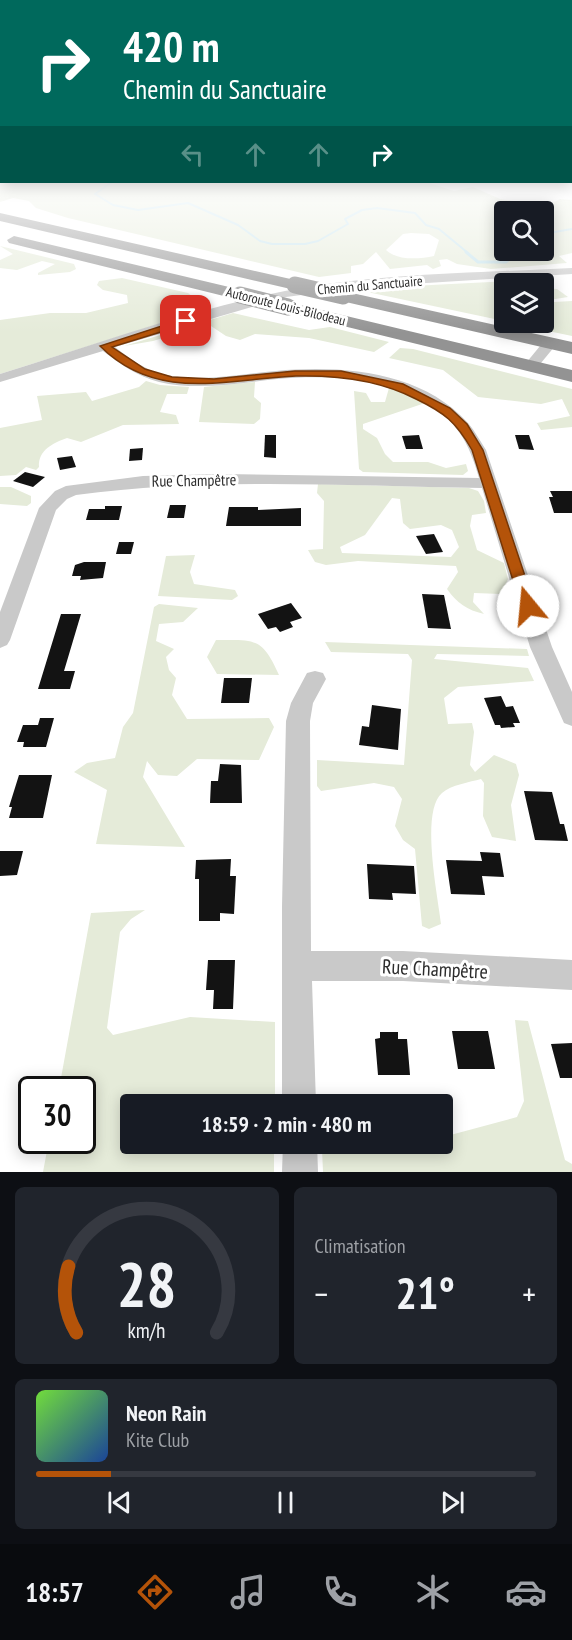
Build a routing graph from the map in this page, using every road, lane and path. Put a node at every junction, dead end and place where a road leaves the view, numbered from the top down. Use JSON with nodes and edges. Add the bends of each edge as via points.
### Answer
{"nodes":[{"id":1,"x":29,"y":224,"type":"edge"},
{"id":2,"x":0,"y":237,"type":"edge"},
{"id":3,"x":572,"y":271,"type":"edge"},
{"id":4,"x":550,"y":344,"type":"junction"},
{"id":5,"x":105,"y":346,"type":"junction"},
{"id":6,"x":572,"y":348,"type":"edge"},
{"id":7,"x":531,"y":366,"type":"junction"},
{"id":8,"x":572,"y":376,"type":"edge"},
{"id":9,"x":0,"y":378,"type":"edge"},
{"id":10,"x":489,"y":483,"type":"junction"},
{"id":11,"x":0,"y":640,"type":"edge"},
{"id":12,"x":315,"y":679,"type":"dead end"},
{"id":13,"x":572,"y":717,"type":"edge"},
{"id":14,"x":297,"y":966,"type":"junction"},
{"id":15,"x":572,"y":975,"type":"edge"},
{"id":16,"x":299,"y":1094,"type":"edge"},
{"id":17,"x":300,"y":1154,"type":"edge"},
{"id":18,"x":300,"y":1172,"type":"edge"}],
"edges":[{"from":1,"to":4,"type":"highway","name":"Autoroute Louis-Bilodeau","bridge":true},
{"from":2,"to":7,"type":"highway","name":"Autoroute Louis-Bilodeau","bridge":true},
{"from":3,"to":5,"type":"street","name":"Chemin du Sanctuaire","via":[[301,291]]},
{"from":4,"to":6,"type":"highway","name":"Autoroute Louis-Bilodeau"},
{"from":4,"to":7,"type":"street"},
{"from":5,"to":9,"type":"street","name":"Chemin du Sanctuaire"},
{"from":5,"to":10,"type":"street","via":[[144,372],[182,381],[326,373],[399,386],[436,403],[456,418],[474,442]]},
{"from":7,"to":8,"type":"highway","name":"Autoroute Louis-Bilodeau"},
{"from":10,"to":11,"type":"street","name":"Rue Champêtre","via":[[172,479],[72,490],[48,508]]},
{"from":10,"to":13,"type":"street","via":[[541,647]]},
{"from":12,"to":14,"type":"street","via":[[302,703],[298,721]]},
{"from":14,"to":15,"type":"street","name":"Rue Champêtre","via":[[403,966]]},
{"from":14,"to":16,"type":"street"},
{"from":17,"to":18,"type":"street"}]}
